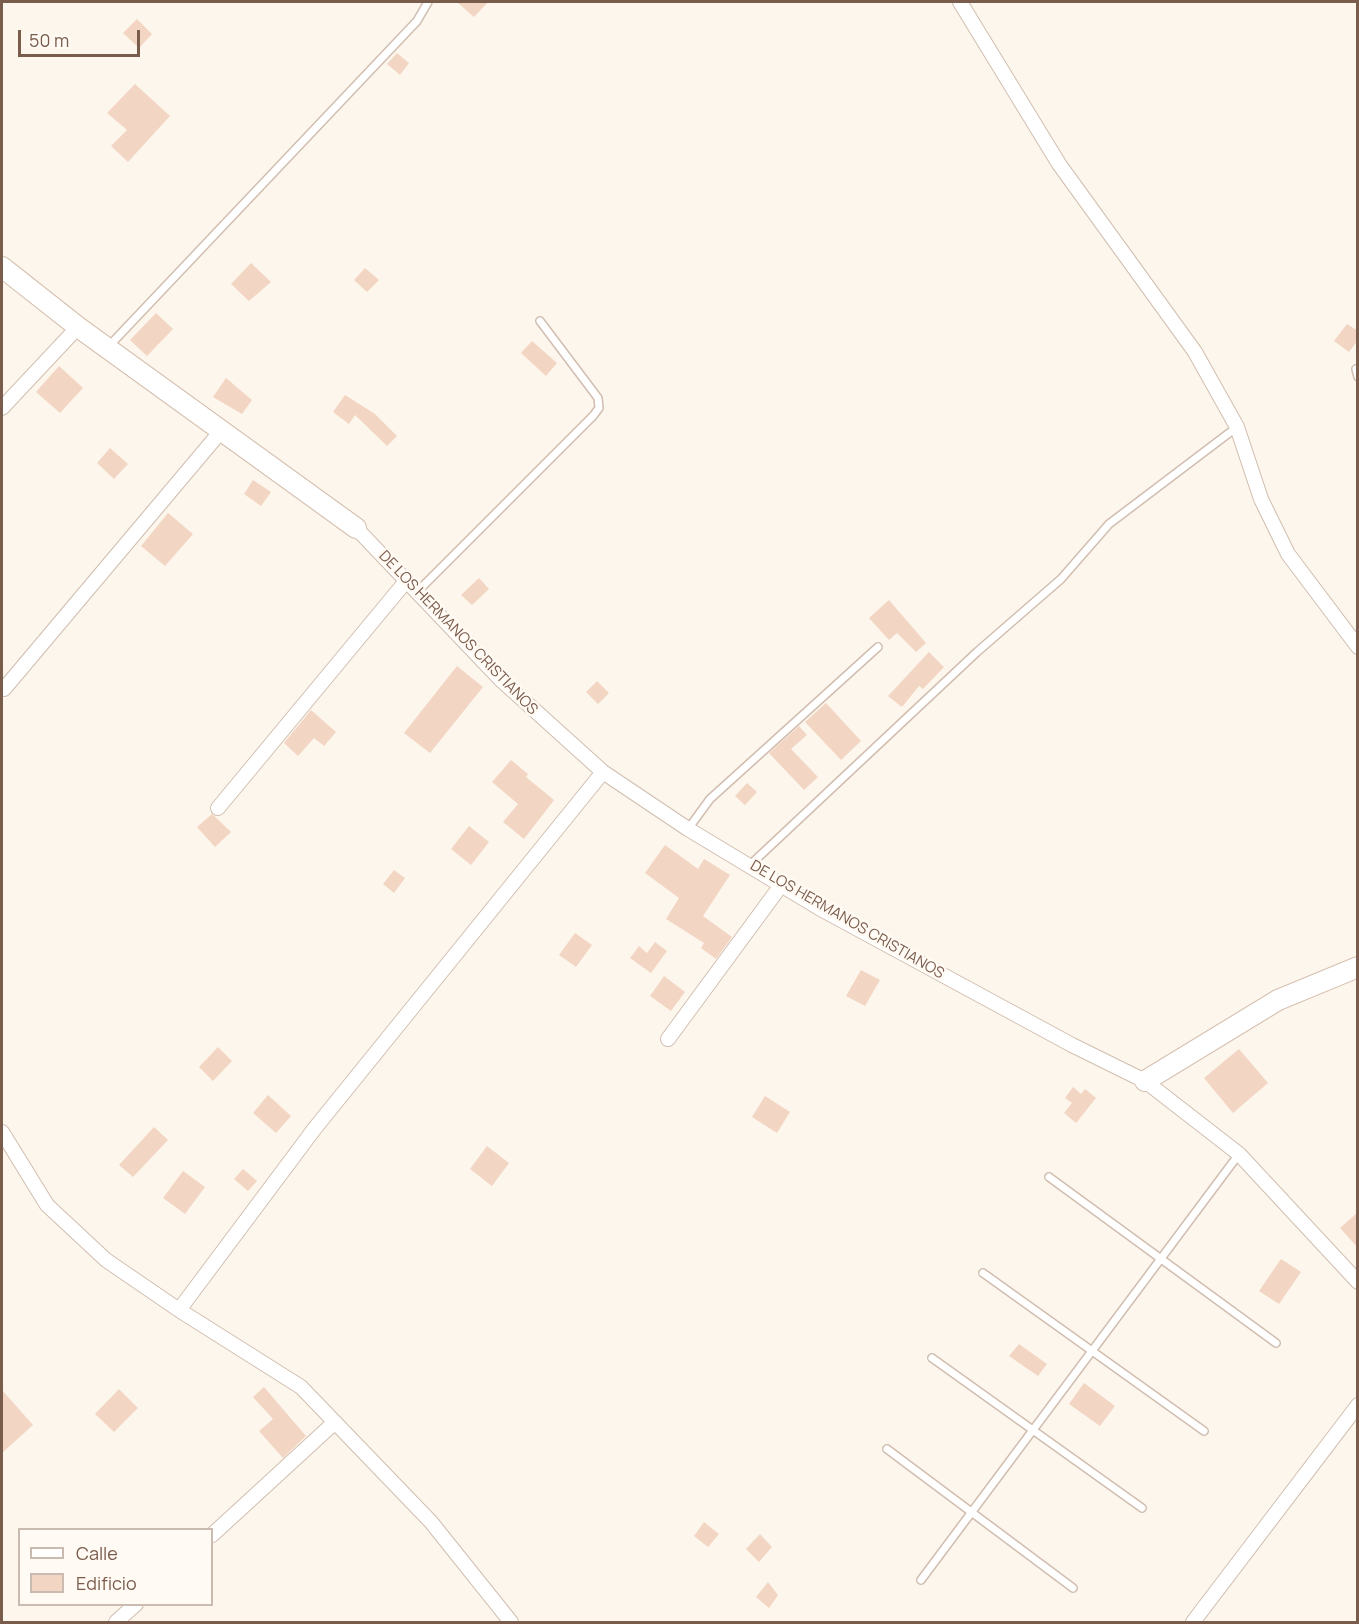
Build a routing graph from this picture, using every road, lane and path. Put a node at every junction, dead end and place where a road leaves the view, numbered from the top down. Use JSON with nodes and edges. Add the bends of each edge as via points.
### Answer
{"nodes":[{"id":1,"x":428,"y":2,"type":"edge"},
{"id":2,"x":960,"y":2,"type":"edge"},
{"id":3,"x":2,"y":267,"type":"edge"},
{"id":4,"x":540,"y":321,"type":"dead end"},
{"id":5,"x":78,"y":327,"type":"junction"},
{"id":6,"x":107,"y":348,"type":"junction"},
{"id":7,"x":2,"y":408,"type":"edge"},
{"id":8,"x":1237,"y":427,"type":"junction"},
{"id":9,"x":222,"y":430,"type":"junction"},
{"id":10,"x":356,"y":528,"type":"joint"},
{"id":11,"x":407,"y":580,"type":"junction"},
{"id":12,"x":418,"y":591,"type":"junction"},
{"id":13,"x":878,"y":647,"type":"dead end"},
{"id":14,"x":1358,"y":647,"type":"edge"},
{"id":15,"x":4,"y":689,"type":"dead end"},
{"id":16,"x":603,"y":772,"type":"junction"},
{"id":17,"x":218,"y":808,"type":"dead end"},
{"id":18,"x":688,"y":829,"type":"junction"},
{"id":19,"x":750,"y":865,"type":"junction"},
{"id":20,"x":782,"y":885,"type":"junction"},
{"id":21,"x":1358,"y":967,"type":"edge"},
{"id":22,"x":668,"y":1039,"type":"dead end"},
{"id":23,"x":1145,"y":1081,"type":"junction"},
{"id":24,"x":2,"y":1132,"type":"edge"},
{"id":25,"x":1239,"y":1154,"type":"junction"},
{"id":26,"x":1048,"y":1177,"type":"dead end"},
{"id":27,"x":1161,"y":1260,"type":"junction"},
{"id":28,"x":983,"y":1273,"type":"dead end"},
{"id":29,"x":1358,"y":1282,"type":"edge"},
{"id":30,"x":180,"y":1310,"type":"junction"},
{"id":31,"x":1276,"y":1343,"type":"dead end"},
{"id":32,"x":1094,"y":1351,"type":"junction"},
{"id":33,"x":932,"y":1358,"type":"dead end"},
{"id":34,"x":1358,"y":1405,"type":"edge"},
{"id":35,"x":335,"y":1422,"type":"junction"},
{"id":36,"x":1034,"y":1431,"type":"junction"},
{"id":37,"x":1204,"y":1431,"type":"dead end"},
{"id":38,"x":886,"y":1449,"type":"dead end"},
{"id":39,"x":1142,"y":1508,"type":"dead end"},
{"id":40,"x":973,"y":1514,"type":"junction"},
{"id":41,"x":213,"y":1534,"type":"edge"},
{"id":42,"x":921,"y":1580,"type":"dead end"},
{"id":43,"x":1073,"y":1588,"type":"dead end"},
{"id":44,"x":135,"y":1606,"type":"edge"},
{"id":45,"x":116,"y":1623,"type":"edge"},
{"id":46,"x":511,"y":1623,"type":"edge"},
{"id":47,"x":1193,"y":1623,"type":"edge"}],
"edges":[{"from":1,"to":6,"type":"lane","via":[[417,21]]},
{"from":2,"to":8,"type":"street","via":[[1059,164],[1170,316]]},
{"from":3,"to":5,"type":"street"},
{"from":4,"to":12,"type":"lane","via":[[598,398],[599,408]]},
{"from":5,"to":6,"type":"street"},
{"from":5,"to":7,"type":"street"},
{"from":6,"to":9,"type":"street"},
{"from":8,"to":14,"type":"street","via":[[1252,475],[1283,545]]},
{"from":8,"to":19,"type":"lane","via":[[1109,524],[1061,579],[977,652]]},
{"from":9,"to":10,"type":"street"},
{"from":9,"to":15,"type":"street"},
{"from":10,"to":11,"type":"street","name":"DE LOS HERMANOS CRISTIANOS"},
{"from":11,"to":12,"type":"street","name":"DE LOS HERMANOS CRISTIANOS"},
{"from":11,"to":17,"type":"street"},
{"from":12,"to":16,"type":"street","name":"DE LOS HERMANOS CRISTIANOS","via":[[500,679]]},
{"from":13,"to":18,"type":"lane","via":[[710,799]]},
{"from":16,"to":18,"type":"street","name":"DE LOS HERMANOS CRISTIANOS"},
{"from":16,"to":30,"type":"street","via":[[315,1128]]},
{"from":18,"to":19,"type":"street","name":"DE LOS HERMANOS CRISTIANOS"},
{"from":19,"to":20,"type":"street","name":"DE LOS HERMANOS CRISTIANOS"},
{"from":20,"to":22,"type":"street"},
{"from":20,"to":23,"type":"street","name":"DE LOS HERMANOS CRISTIANOS","via":[[1030,1023]]},
{"from":21,"to":23,"type":"street","via":[[1278,1000]]},
{"from":23,"to":25,"type":"street","name":"DE LOS HERMANOS CRISTIANOS"},
{"from":24,"to":30,"type":"street","via":[[47,1205],[106,1260]]},
{"from":25,"to":27,"type":"lane"},
{"from":25,"to":29,"type":"street","name":"DE LOS HERMANOS CRISTIANOS"},
{"from":26,"to":27,"type":"lane"},
{"from":27,"to":31,"type":"lane"},
{"from":27,"to":32,"type":"lane"},
{"from":28,"to":32,"type":"lane"},
{"from":30,"to":35,"type":"street","via":[[301,1387]]},
{"from":32,"to":36,"type":"lane"},
{"from":32,"to":37,"type":"lane"},
{"from":33,"to":36,"type":"lane"},
{"from":34,"to":47,"type":"street"},
{"from":35,"to":41,"type":"street"},
{"from":35,"to":46,"type":"street","via":[[431,1522]]},
{"from":36,"to":39,"type":"lane"},
{"from":36,"to":40,"type":"lane"},
{"from":38,"to":40,"type":"lane"},
{"from":40,"to":42,"type":"lane"},
{"from":40,"to":43,"type":"lane"},
{"from":44,"to":45,"type":"street"}]}
